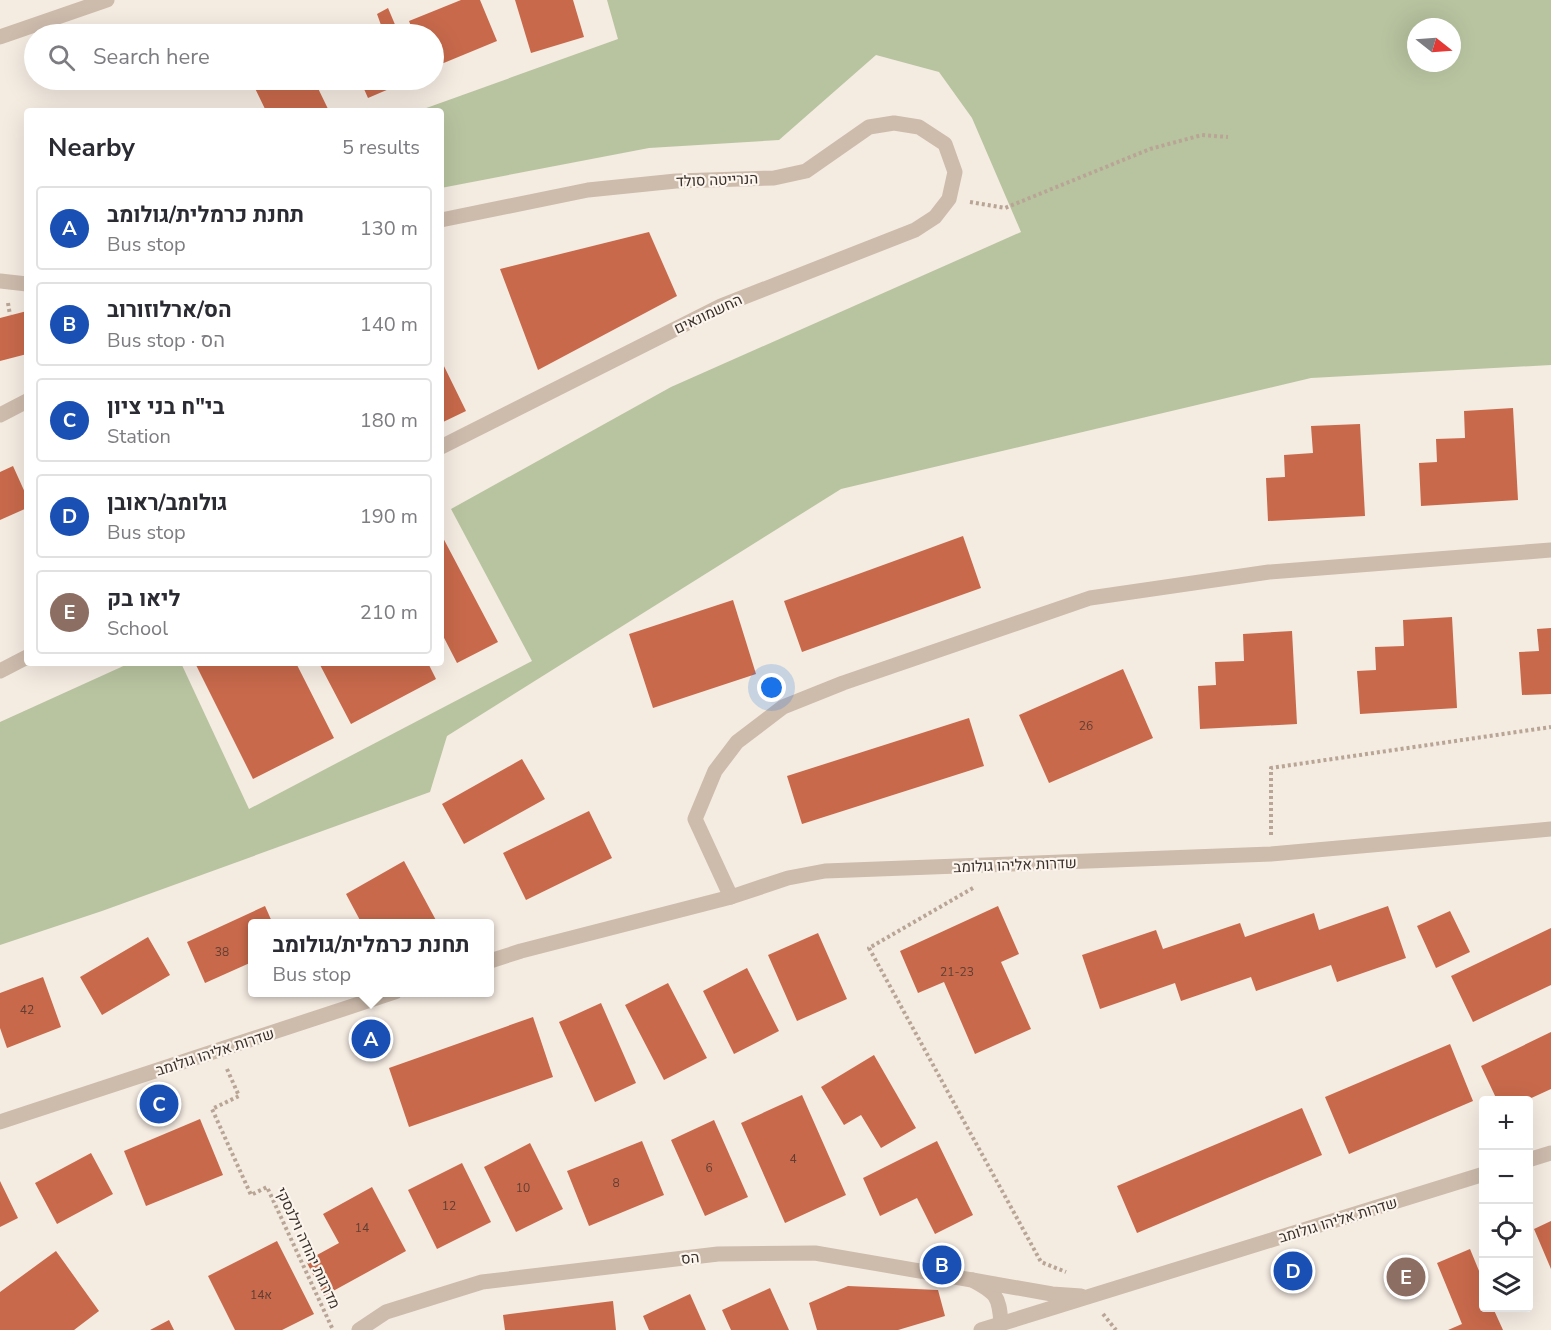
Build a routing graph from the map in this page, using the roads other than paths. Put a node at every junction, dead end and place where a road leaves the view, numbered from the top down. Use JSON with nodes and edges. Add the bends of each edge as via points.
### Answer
{"nodes":[{"id":1,"x":107,"y":0,"type":"edge"},
{"id":2,"x":39,"y":24,"type":"edge"},
{"id":3,"x":24,"y":29,"type":"edge"},
{"id":4,"x":0,"y":38,"type":"edge"},
{"id":5,"x":955,"y":172,"type":"joint"},
{"id":6,"x":444,"y":219,"type":"edge"},
{"id":7,"x":0,"y":281,"type":"edge"},
{"id":8,"x":24,"y":284,"type":"edge"},
{"id":9,"x":24,"y":403,"type":"edge"},
{"id":10,"x":0,"y":415,"type":"edge"},
{"id":11,"x":444,"y":445,"type":"edge"},
{"id":12,"x":1551,"y":550,"type":"edge"},
{"id":13,"x":24,"y":659,"type":"edge"},
{"id":14,"x":0,"y":671,"type":"edge"},
{"id":15,"x":1551,"y":829,"type":"edge"},
{"id":16,"x":731,"y":897,"type":"junction"},
{"id":17,"x":494,"y":959,"type":"edge"},
{"id":18,"x":383,"y":997,"type":"edge"},
{"id":19,"x":0,"y":1122,"type":"edge"},
{"id":20,"x":1551,"y":1153,"type":"edge"},
{"id":21,"x":1533,"y":1158,"type":"edge"},
{"id":22,"x":1479,"y":1176,"type":"edge"},
{"id":23,"x":972,"y":1280,"type":"junction"},
{"id":24,"x":1090,"y":1297,"type":"junction"},
{"id":25,"x":1001,"y":1323,"type":"junction"},
{"id":26,"x":359,"y":1330,"type":"edge"},
{"id":27,"x":981,"y":1330,"type":"edge"}],
"edges":[{"from":1,"to":2,"type":"street"},
{"from":3,"to":4,"type":"street"},
{"from":5,"to":6,"type":"street","name":"הנרייטה סולד","via":[[945,144],[919,127],[894,123],[868,127],[806,171],[774,178],[676,181],[588,190]]},
{"from":5,"to":11,"type":"street","name":"החשמונאים","via":[[949,199],[935,217],[915,230],[721,306]]},
{"from":7,"to":8,"type":"street"},
{"from":9,"to":10,"type":"street"},
{"from":12,"to":16,"type":"street","via":[[1269,572],[1090,598],[783,706],[737,742],[715,771],[695,819]]},
{"from":13,"to":14,"type":"street"},
{"from":15,"to":16,"type":"street","name":"שדרות אליהו גולומב","via":[[1271,854],[825,872],[788,878]]},
{"from":16,"to":17,"type":"street","name":"שדרות אליהו גולומב"},
{"from":18,"to":19,"type":"street","name":"שדרות אליהו גולומב"},
{"from":20,"to":21,"type":"street"},
{"from":22,"to":24,"type":"street","name":"שדרות אליהו גולומב"},
{"from":23,"to":24,"type":"street"},
{"from":23,"to":25,"type":"street","name":"הס","via":[[994,1293]]},
{"from":23,"to":26,"type":"street","name":"הס","via":[[815,1253],[718,1254],[482,1282],[386,1312]]},
{"from":24,"to":25,"type":"street","name":"שדרות אליהו גולומב"},
{"from":25,"to":27,"type":"street","name":"שדרות אליהו גולומב"}]}
